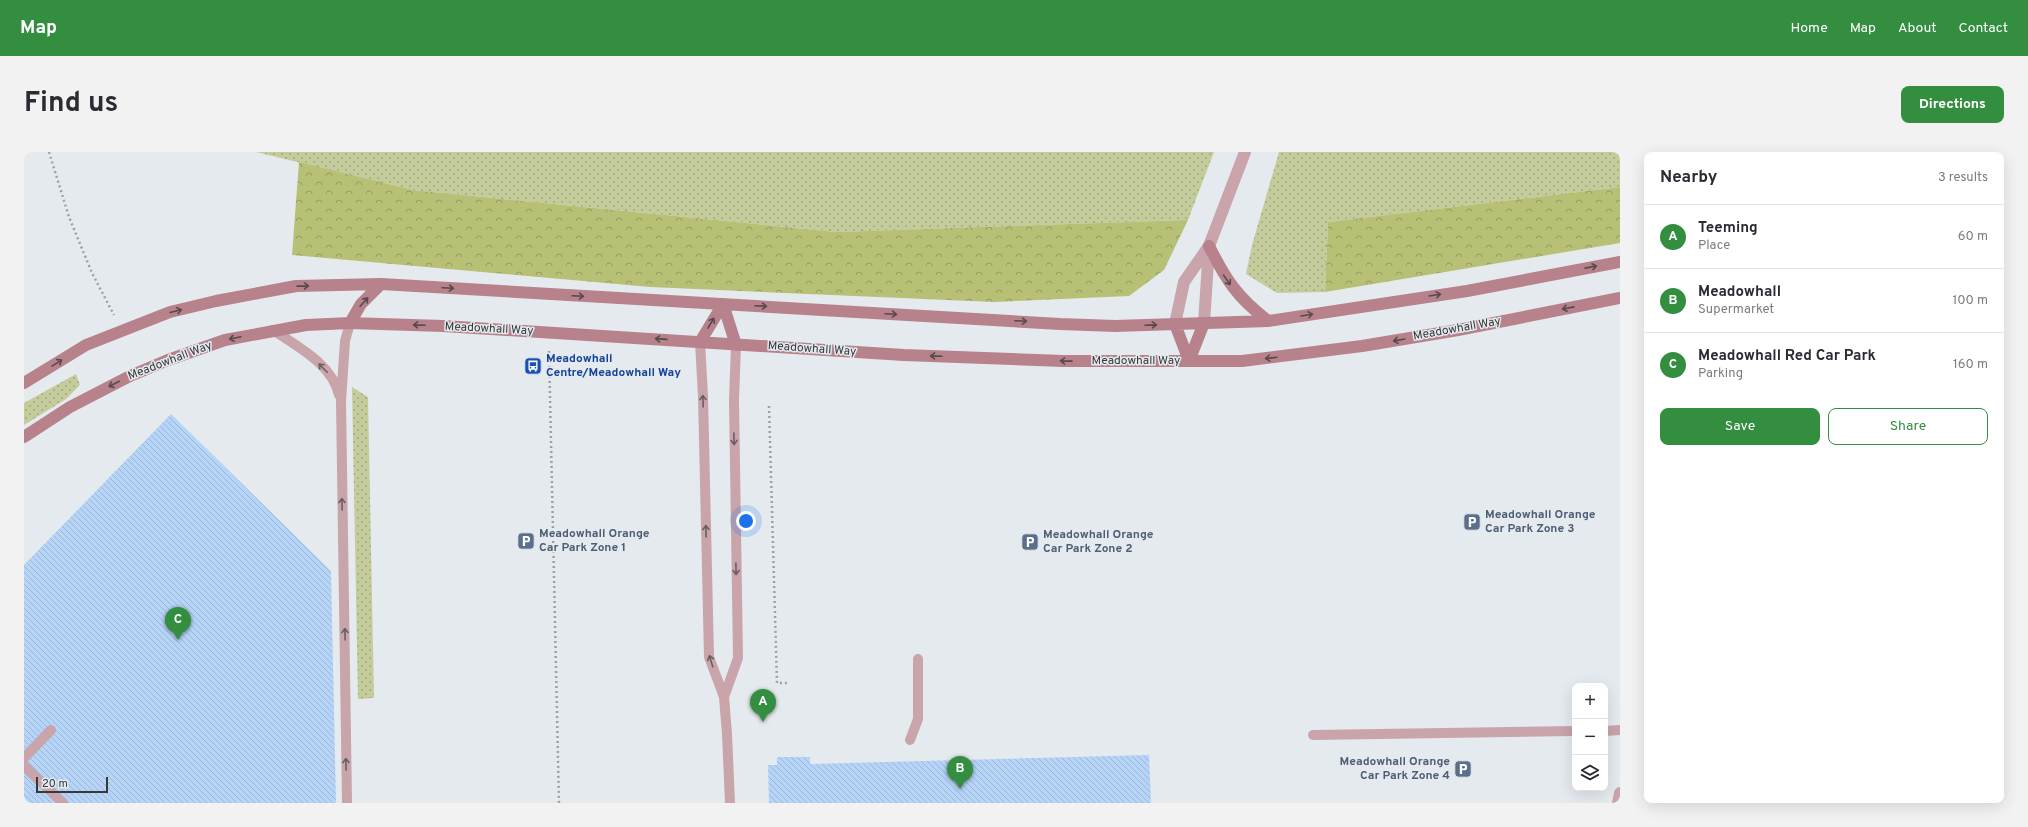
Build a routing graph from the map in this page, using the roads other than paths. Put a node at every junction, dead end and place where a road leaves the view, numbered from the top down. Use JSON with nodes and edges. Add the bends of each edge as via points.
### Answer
{"nodes":[{"id":1,"x":1245,"y":152,"type":"edge"},
{"id":2,"x":1209,"y":246,"type":"junction"},
{"id":3,"x":1620,"y":262,"type":"edge"},
{"id":4,"x":381,"y":284,"type":"junction"},
{"id":5,"x":1620,"y":298,"type":"edge"},
{"id":6,"x":1607,"y":300,"type":"junction"},
{"id":7,"x":722,"y":304,"type":"junction"},
{"id":8,"x":1620,"y":306,"type":"edge"},
{"id":9,"x":1268,"y":321,"type":"junction"},
{"id":10,"x":350,"y":323,"type":"junction"},
{"id":11,"x":1204,"y":323,"type":"junction"},
{"id":12,"x":1175,"y":324,"type":"junction"},
{"id":13,"x":273,"y":330,"type":"junction"},
{"id":14,"x":700,"y":342,"type":"junction"},
{"id":15,"x":736,"y":344,"type":"junction"},
{"id":16,"x":1189,"y":361,"type":"junction"},
{"id":17,"x":24,"y":383,"type":"edge"},
{"id":18,"x":341,"y":401,"type":"junction"},
{"id":19,"x":24,"y":437,"type":"edge"},
{"id":20,"x":918,"y":660,"type":"dead end"},
{"id":21,"x":724,"y":697,"type":"junction"},
{"id":22,"x":51,"y":730,"type":"dead end"},
{"id":23,"x":1620,"y":730,"type":"edge"},
{"id":24,"x":1572,"y":731,"type":"edge"},
{"id":25,"x":1608,"y":731,"type":"edge"},
{"id":26,"x":1313,"y":736,"type":"dead end"},
{"id":27,"x":910,"y":740,"type":"dead end"},
{"id":28,"x":27,"y":755,"type":"edge"},
{"id":29,"x":24,"y":766,"type":"edge"},
{"id":30,"x":1620,"y":793,"type":"edge"},
{"id":31,"x":63,"y":803,"type":"edge"},
{"id":32,"x":347,"y":803,"type":"edge"},
{"id":33,"x":730,"y":803,"type":"edge"},
{"id":34,"x":1618,"y":803,"type":"edge"}],
"edges":[{"from":1,"to":2,"type":"street"},
{"from":2,"to":9,"type":"street","one_way":true,"via":[[1224,277],[1238,295]]},
{"from":2,"to":11,"type":"street"},
{"from":2,"to":12,"type":"street","via":[[1184,282]]},
{"from":9,"to":3,"type":"street","one_way":true,"via":[[1467,291]]},
{"from":4,"to":7,"type":"street","one_way":true},
{"from":10,"to":4,"type":"street","one_way":true,"via":[[361,304]]},
{"from":17,"to":4,"type":"street","one_way":true,"via":[[86,345],[170,312],[288,288]]},
{"from":5,"to":6,"type":"street","name":"Meadowhall Way"},
{"from":6,"to":8,"type":"street"},
{"from":6,"to":16,"type":"street","name":"Meadowhall Way","one_way":true,"via":[[1362,346],[1242,361]]},
{"from":7,"to":12,"type":"street","one_way":true,"via":[[1060,324]]},
{"from":14,"to":7,"type":"street","one_way":true},
{"from":7,"to":15,"type":"street"},
{"from":9,"to":11,"type":"street"},
{"from":10,"to":13,"type":"street","name":"Meadowhall Way"},
{"from":14,"to":10,"type":"street","name":"Meadowhall Way","one_way":true,"via":[[443,326]]},
{"from":10,"to":18,"type":"lane","via":[[345,341]]},
{"from":11,"to":12,"type":"street"},
{"from":11,"to":16,"type":"street"},
{"from":12,"to":16,"type":"street"},
{"from":18,"to":13,"type":"lane","one_way":true,"via":[[333,379],[324,368]]},
{"from":13,"to":19,"type":"street","name":"Meadowhall Way","one_way":true,"via":[[224,340],[130,376],[70,407]]},
{"from":14,"to":15,"type":"street","name":"Meadowhall Way"},
{"from":21,"to":14,"type":"lane","one_way":true,"via":[[709,657]]},
{"from":16,"to":15,"type":"street","name":"Meadowhall Way","one_way":true,"via":[[1063,361],[904,355]]},
{"from":15,"to":21,"type":"lane","one_way":true,"via":[[734,400],[738,658]]},
{"from":32,"to":18,"type":"lane","one_way":true},
{"from":20,"to":27,"type":"lane","via":[[918,719]]},
{"from":21,"to":33,"type":"lane"},
{"from":22,"to":28,"type":"lane"},
{"from":23,"to":25,"type":"lane"},
{"from":24,"to":26,"type":"lane"},
{"from":29,"to":31,"type":"lane"},
{"from":30,"to":34,"type":"street"}]}
